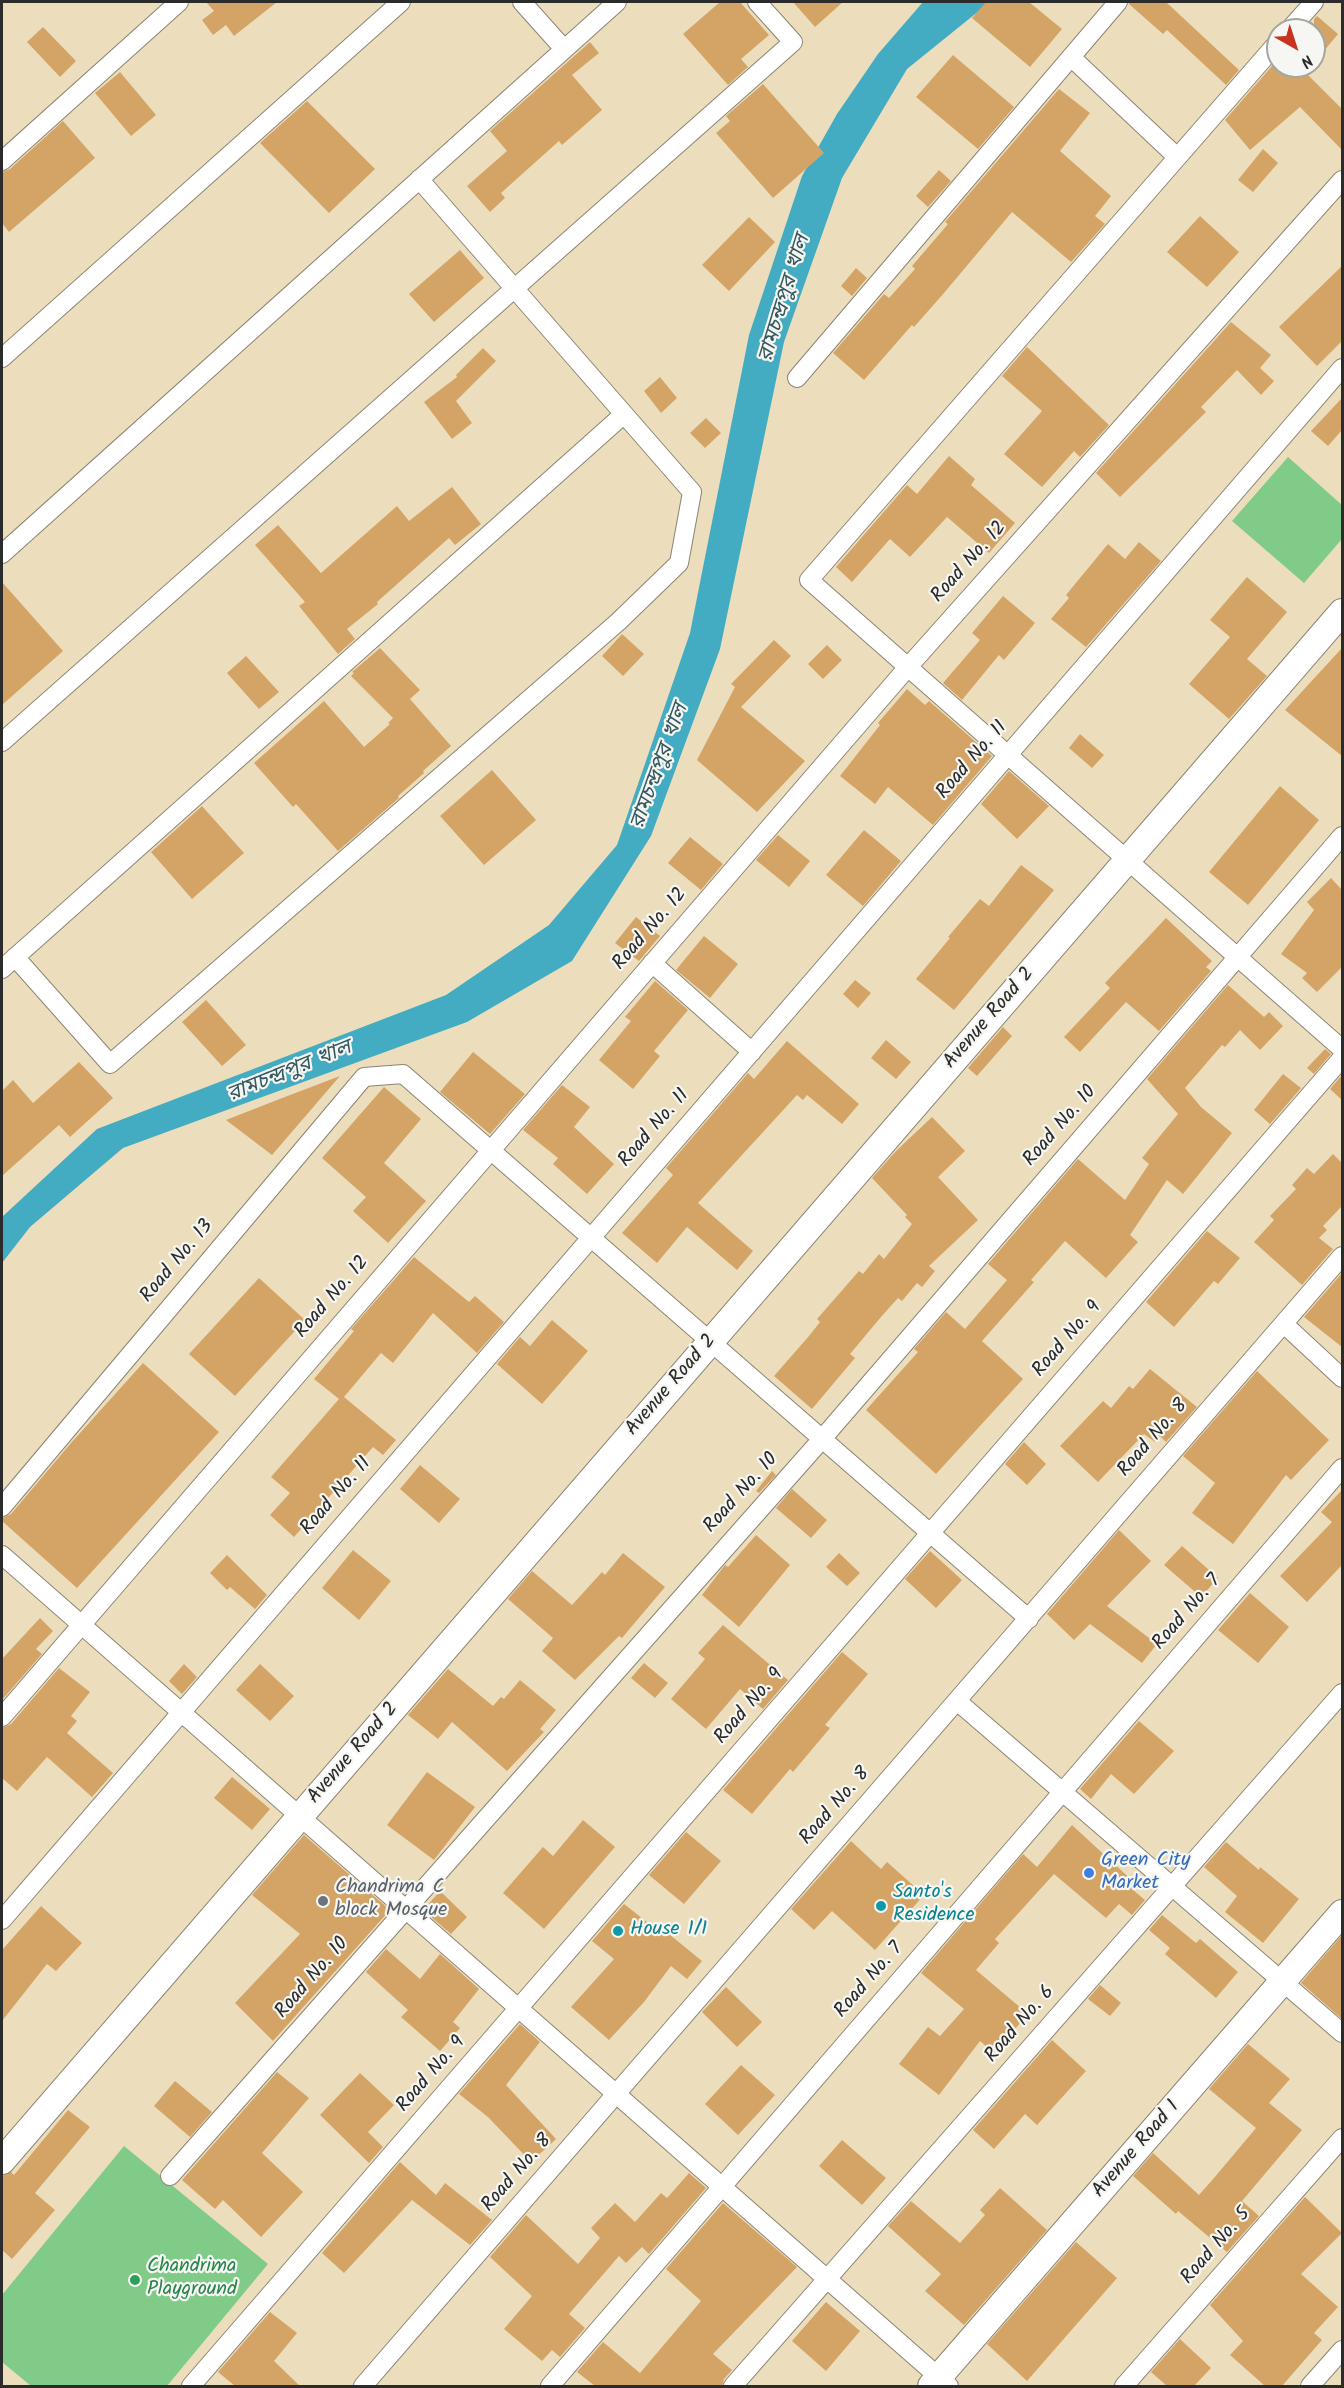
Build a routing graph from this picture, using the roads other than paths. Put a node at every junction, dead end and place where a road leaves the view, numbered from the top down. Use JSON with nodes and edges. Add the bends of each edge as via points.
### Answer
{"nodes":[{"id":1,"x":179,"y":2,"type":"edge"},
{"id":2,"x":401,"y":2,"type":"edge"},
{"id":3,"x":522,"y":2,"type":"edge"},
{"id":4,"x":617,"y":2,"type":"edge"},
{"id":5,"x":757,"y":2,"type":"edge"},
{"id":6,"x":1118,"y":2,"type":"edge"},
{"id":7,"x":1314,"y":2,"type":"edge"},
{"id":8,"x":1300,"y":18,"type":"edge"},
{"id":9,"x":564,"y":49,"type":"junction"},
{"id":10,"x":1266,"y":56,"type":"edge"},
{"id":11,"x":1071,"y":57,"type":"junction"},
{"id":12,"x":1177,"y":157,"type":"junction"},
{"id":13,"x":2,"y":161,"type":"edge"},
{"id":14,"x":419,"y":179,"type":"junction"},
{"id":15,"x":1342,"y":180,"type":"edge"},
{"id":16,"x":514,"y":289,"type":"junction"},
{"id":17,"x":2,"y":358,"type":"edge"},
{"id":18,"x":1342,"y":368,"type":"edge"},
{"id":19,"x":797,"y":378,"type":"dead end"},
{"id":20,"x":624,"y":416,"type":"junction"},
{"id":21,"x":2,"y":554,"type":"edge"},
{"id":22,"x":1342,"y":612,"type":"edge"},
{"id":23,"x":908,"y":667,"type":"junction"},
{"id":24,"x":2,"y":742,"type":"edge"},
{"id":25,"x":1008,"y":755,"type":"junction"},
{"id":26,"x":1342,"y":837,"type":"edge"},
{"id":27,"x":1128,"y":860,"type":"junction"},
{"id":28,"x":15,"y":957,"type":"junction"},
{"id":29,"x":1238,"y":957,"type":"junction"},
{"id":30,"x":652,"y":963,"type":"junction"},
{"id":31,"x":2,"y":969,"type":"edge"},
{"id":32,"x":1342,"y":1049,"type":"edge"},
{"id":33,"x":752,"y":1052,"type":"junction"},
{"id":34,"x":1342,"y":1058,"type":"edge"},
{"id":35,"x":490,"y":1151,"type":"junction"},
{"id":36,"x":591,"y":1238,"type":"junction"},
{"id":37,"x":1342,"y":1256,"type":"edge"},
{"id":38,"x":1284,"y":1324,"type":"junction"},
{"id":39,"x":711,"y":1342,"type":"junction"},
{"id":40,"x":1342,"y":1378,"type":"edge"},
{"id":41,"x":822,"y":1439,"type":"junction"},
{"id":42,"x":1342,"y":1468,"type":"edge"},
{"id":43,"x":2,"y":1507,"type":"edge"},
{"id":44,"x":930,"y":1533,"type":"junction"},
{"id":45,"x":2,"y":1555,"type":"edge"},
{"id":46,"x":1029,"y":1619,"type":"junction"},
{"id":47,"x":81,"y":1625,"type":"junction"},
{"id":48,"x":1342,"y":1693,"type":"edge"},
{"id":49,"x":957,"y":1701,"type":"junction"},
{"id":50,"x":181,"y":1712,"type":"junction"},
{"id":51,"x":2,"y":1717,"type":"edge"},
{"id":52,"x":1063,"y":1792,"type":"junction"},
{"id":53,"x":299,"y":1816,"type":"junction"},
{"id":54,"x":1172,"y":1887,"type":"junction"},
{"id":55,"x":405,"y":1909,"type":"junction"},
{"id":56,"x":1342,"y":1913,"type":"edge"},
{"id":57,"x":2,"y":1920,"type":"edge"},
{"id":58,"x":1282,"y":1982,"type":"junction"},
{"id":59,"x":519,"y":2009,"type":"junction"},
{"id":60,"x":1342,"y":2033,"type":"edge"},
{"id":61,"x":616,"y":2094,"type":"junction"},
{"id":62,"x":1342,"y":2138,"type":"edge"},
{"id":63,"x":2,"y":2161,"type":"edge"},
{"id":64,"x":170,"y":2176,"type":"dead end"},
{"id":65,"x":722,"y":2187,"type":"junction"},
{"id":66,"x":827,"y":2280,"type":"junction"},
{"id":67,"x":1342,"y":2350,"type":"edge"},
{"id":68,"x":939,"y":2384,"type":"edge"},
{"id":69,"x":192,"y":2386,"type":"edge"},
{"id":70,"x":363,"y":2386,"type":"edge"},
{"id":71,"x":550,"y":2386,"type":"edge"},
{"id":72,"x":733,"y":2386,"type":"edge"},
{"id":73,"x":1124,"y":2386,"type":"edge"},
{"id":74,"x":1310,"y":2386,"type":"edge"}],
"edges":[{"from":1,"to":13,"type":"street"},
{"from":2,"to":17,"type":"street"},
{"from":3,"to":9,"type":"street"},
{"from":4,"to":9,"type":"street"},
{"from":5,"to":16,"type":"street","via":[[793,42]]},
{"from":6,"to":11,"type":"street"},
{"from":7,"to":8,"type":"street"},
{"from":9,"to":14,"type":"street"},
{"from":10,"to":12,"type":"street"},
{"from":11,"to":12,"type":"street"},
{"from":11,"to":19,"type":"street"},
{"from":12,"to":23,"type":"street","via":[[809,580]]},
{"from":14,"to":16,"type":"street"},
{"from":14,"to":21,"type":"street"},
{"from":15,"to":23,"type":"street","name":"Road No. 12"},
{"from":16,"to":20,"type":"street"},
{"from":16,"to":24,"type":"street"},
{"from":18,"to":25,"type":"street","name":"Road No. 11"},
{"from":20,"to":28,"type":"street"},
{"from":20,"to":28,"type":"street","via":[[692,492],[679,563],[618,622],[110,1064]]},
{"from":22,"to":27,"type":"street","name":"Avenue Road 2"},
{"from":23,"to":25,"type":"street"},
{"from":23,"to":30,"type":"street","name":"Road No. 12"},
{"from":25,"to":27,"type":"street"},
{"from":25,"to":33,"type":"street","name":"Road No. 11"},
{"from":26,"to":29,"type":"street","name":"Road No. 10"},
{"from":27,"to":29,"type":"street"},
{"from":27,"to":39,"type":"street","name":"Avenue Road 2"},
{"from":28,"to":31,"type":"street"},
{"from":29,"to":32,"type":"street"},
{"from":29,"to":41,"type":"street","name":"Road No. 10"},
{"from":30,"to":33,"type":"street"},
{"from":30,"to":35,"type":"street","name":"Road No. 12"},
{"from":33,"to":36,"type":"street","name":"Road No. 11"},
{"from":34,"to":44,"type":"street","name":"Road No. 9"},
{"from":35,"to":36,"type":"street"},
{"from":35,"to":43,"type":"street","name":"Road No. 13","via":[[403,1074],[364,1077]]},
{"from":35,"to":47,"type":"street","name":"Road No. 12"},
{"from":36,"to":39,"type":"street"},
{"from":36,"to":50,"type":"street","name":"Road No. 11"},
{"from":37,"to":38,"type":"street","name":"Road No. 8"},
{"from":38,"to":40,"type":"street"},
{"from":38,"to":46,"type":"street","name":"Road No. 8"},
{"from":39,"to":41,"type":"street"},
{"from":39,"to":53,"type":"street","name":"Avenue Road 2"},
{"from":41,"to":44,"type":"street"},
{"from":41,"to":55,"type":"street","name":"Road No. 10"},
{"from":42,"to":52,"type":"street","name":"Road No. 7"},
{"from":44,"to":46,"type":"street"},
{"from":44,"to":59,"type":"street","name":"Road No. 9"},
{"from":45,"to":47,"type":"street"},
{"from":46,"to":49,"type":"street","name":"Road No. 8"},
{"from":47,"to":50,"type":"street"},
{"from":47,"to":51,"type":"street","name":"Road No. 12"},
{"from":48,"to":54,"type":"street","name":"Road No. 6"},
{"from":49,"to":52,"type":"street"},
{"from":49,"to":61,"type":"street","name":"Road No. 8"},
{"from":50,"to":53,"type":"street"},
{"from":50,"to":57,"type":"street","name":"Road No. 11"},
{"from":52,"to":54,"type":"street"},
{"from":52,"to":65,"type":"street","name":"Road No. 7"},
{"from":53,"to":55,"type":"street"},
{"from":53,"to":63,"type":"street","name":"Avenue Road 2"},
{"from":54,"to":58,"type":"street"},
{"from":54,"to":66,"type":"street","name":"Road No. 6"},
{"from":55,"to":59,"type":"street"},
{"from":55,"to":64,"type":"street","name":"Road No. 10"},
{"from":56,"to":58,"type":"street","name":"Avenue Road 1"},
{"from":58,"to":60,"type":"street"},
{"from":58,"to":68,"type":"street","name":"Avenue Road 1"},
{"from":59,"to":61,"type":"street"},
{"from":59,"to":69,"type":"street","name":"Road No. 9"},
{"from":61,"to":65,"type":"street"},
{"from":61,"to":70,"type":"street","name":"Road No. 8"},
{"from":62,"to":73,"type":"street","name":"Road No. 5"},
{"from":65,"to":66,"type":"street"},
{"from":65,"to":71,"type":"street","name":"Road No. 7"},
{"from":66,"to":68,"type":"street"},
{"from":66,"to":72,"type":"street","name":"Road No. 6"},
{"from":67,"to":74,"type":"street"}]}
